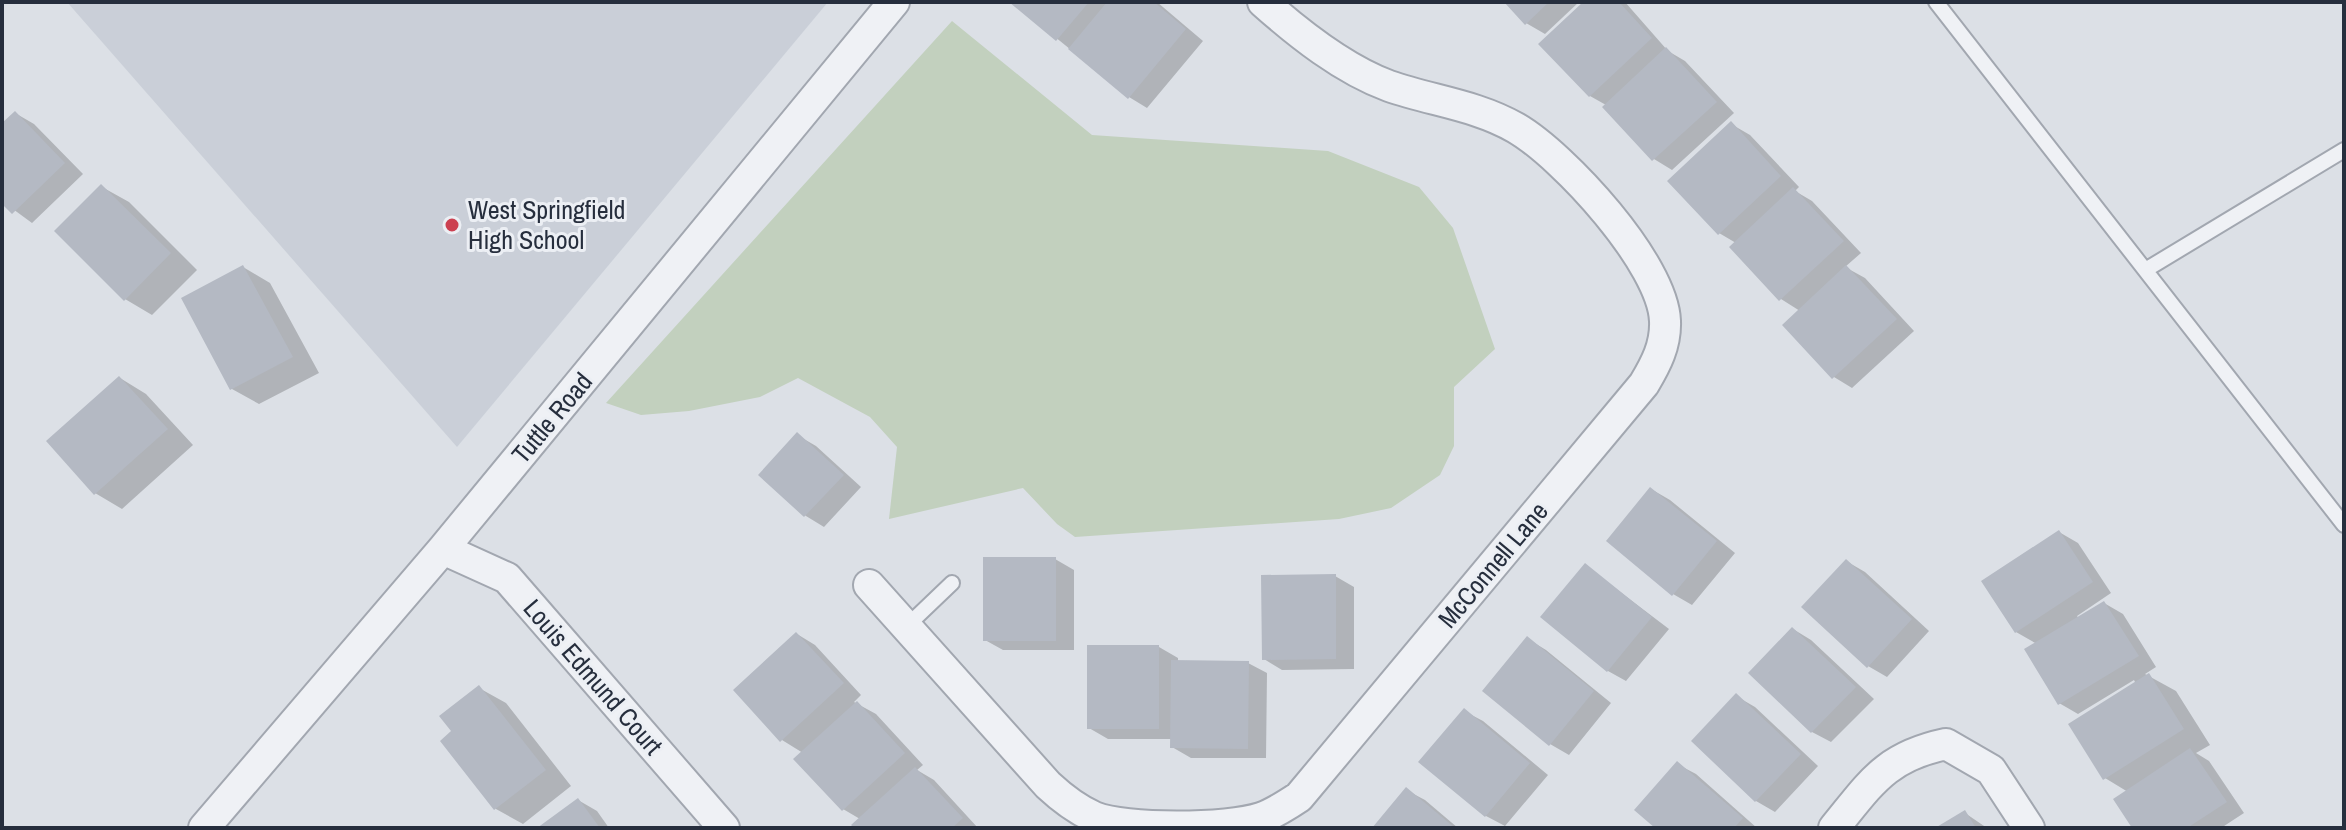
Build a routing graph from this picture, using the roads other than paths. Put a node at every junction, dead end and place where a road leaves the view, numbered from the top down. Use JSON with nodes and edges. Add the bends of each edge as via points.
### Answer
{"nodes":[{"id":1,"x":894,"y":2,"type":"edge"},
{"id":2,"x":1263,"y":2,"type":"edge"},
{"id":3,"x":1936,"y":2,"type":"edge"},
{"id":4,"x":2344,"y":150,"type":"edge"},
{"id":5,"x":2147,"y":269,"type":"junction"},
{"id":6,"x":2344,"y":525,"type":"edge"},
{"id":7,"x":443,"y":549,"type":"junction"},
{"id":8,"x":952,"y":583,"type":"dead end"},
{"id":9,"x":869,"y":585,"type":"dead end"},
{"id":10,"x":907,"y":626,"type":"junction"},
{"id":11,"x":204,"y":828,"type":"edge"},
{"id":12,"x":724,"y":828,"type":"edge"},
{"id":13,"x":1834,"y":828,"type":"edge"},
{"id":14,"x":2029,"y":828,"type":"edge"}],
"edges":[{"from":1,"to":7,"type":"street","name":"Tuttle Road"},
{"from":2,"to":10,"type":"street","name":"McConnell Lane","via":[[1365,75],[1494,116],[1550,152],[1649,270],[1665,321],[1659,360],[1299,797],[1259,818],[1131,825],[1076,807],[1048,785]]},
{"from":3,"to":5,"type":"lane"},
{"from":4,"to":5,"type":"lane"},
{"from":5,"to":6,"type":"lane"},
{"from":7,"to":11,"type":"street","name":"Tuttle Road"},
{"from":7,"to":12,"type":"street","name":"Louis Edmund Court","via":[[507,578]]},
{"from":8,"to":10,"type":"lane"},
{"from":9,"to":10,"type":"street","name":"McConnell Lane"},
{"from":13,"to":14,"type":"street","via":[[1880,772],[1914,751],[1946,744],[1991,770]]}]}
